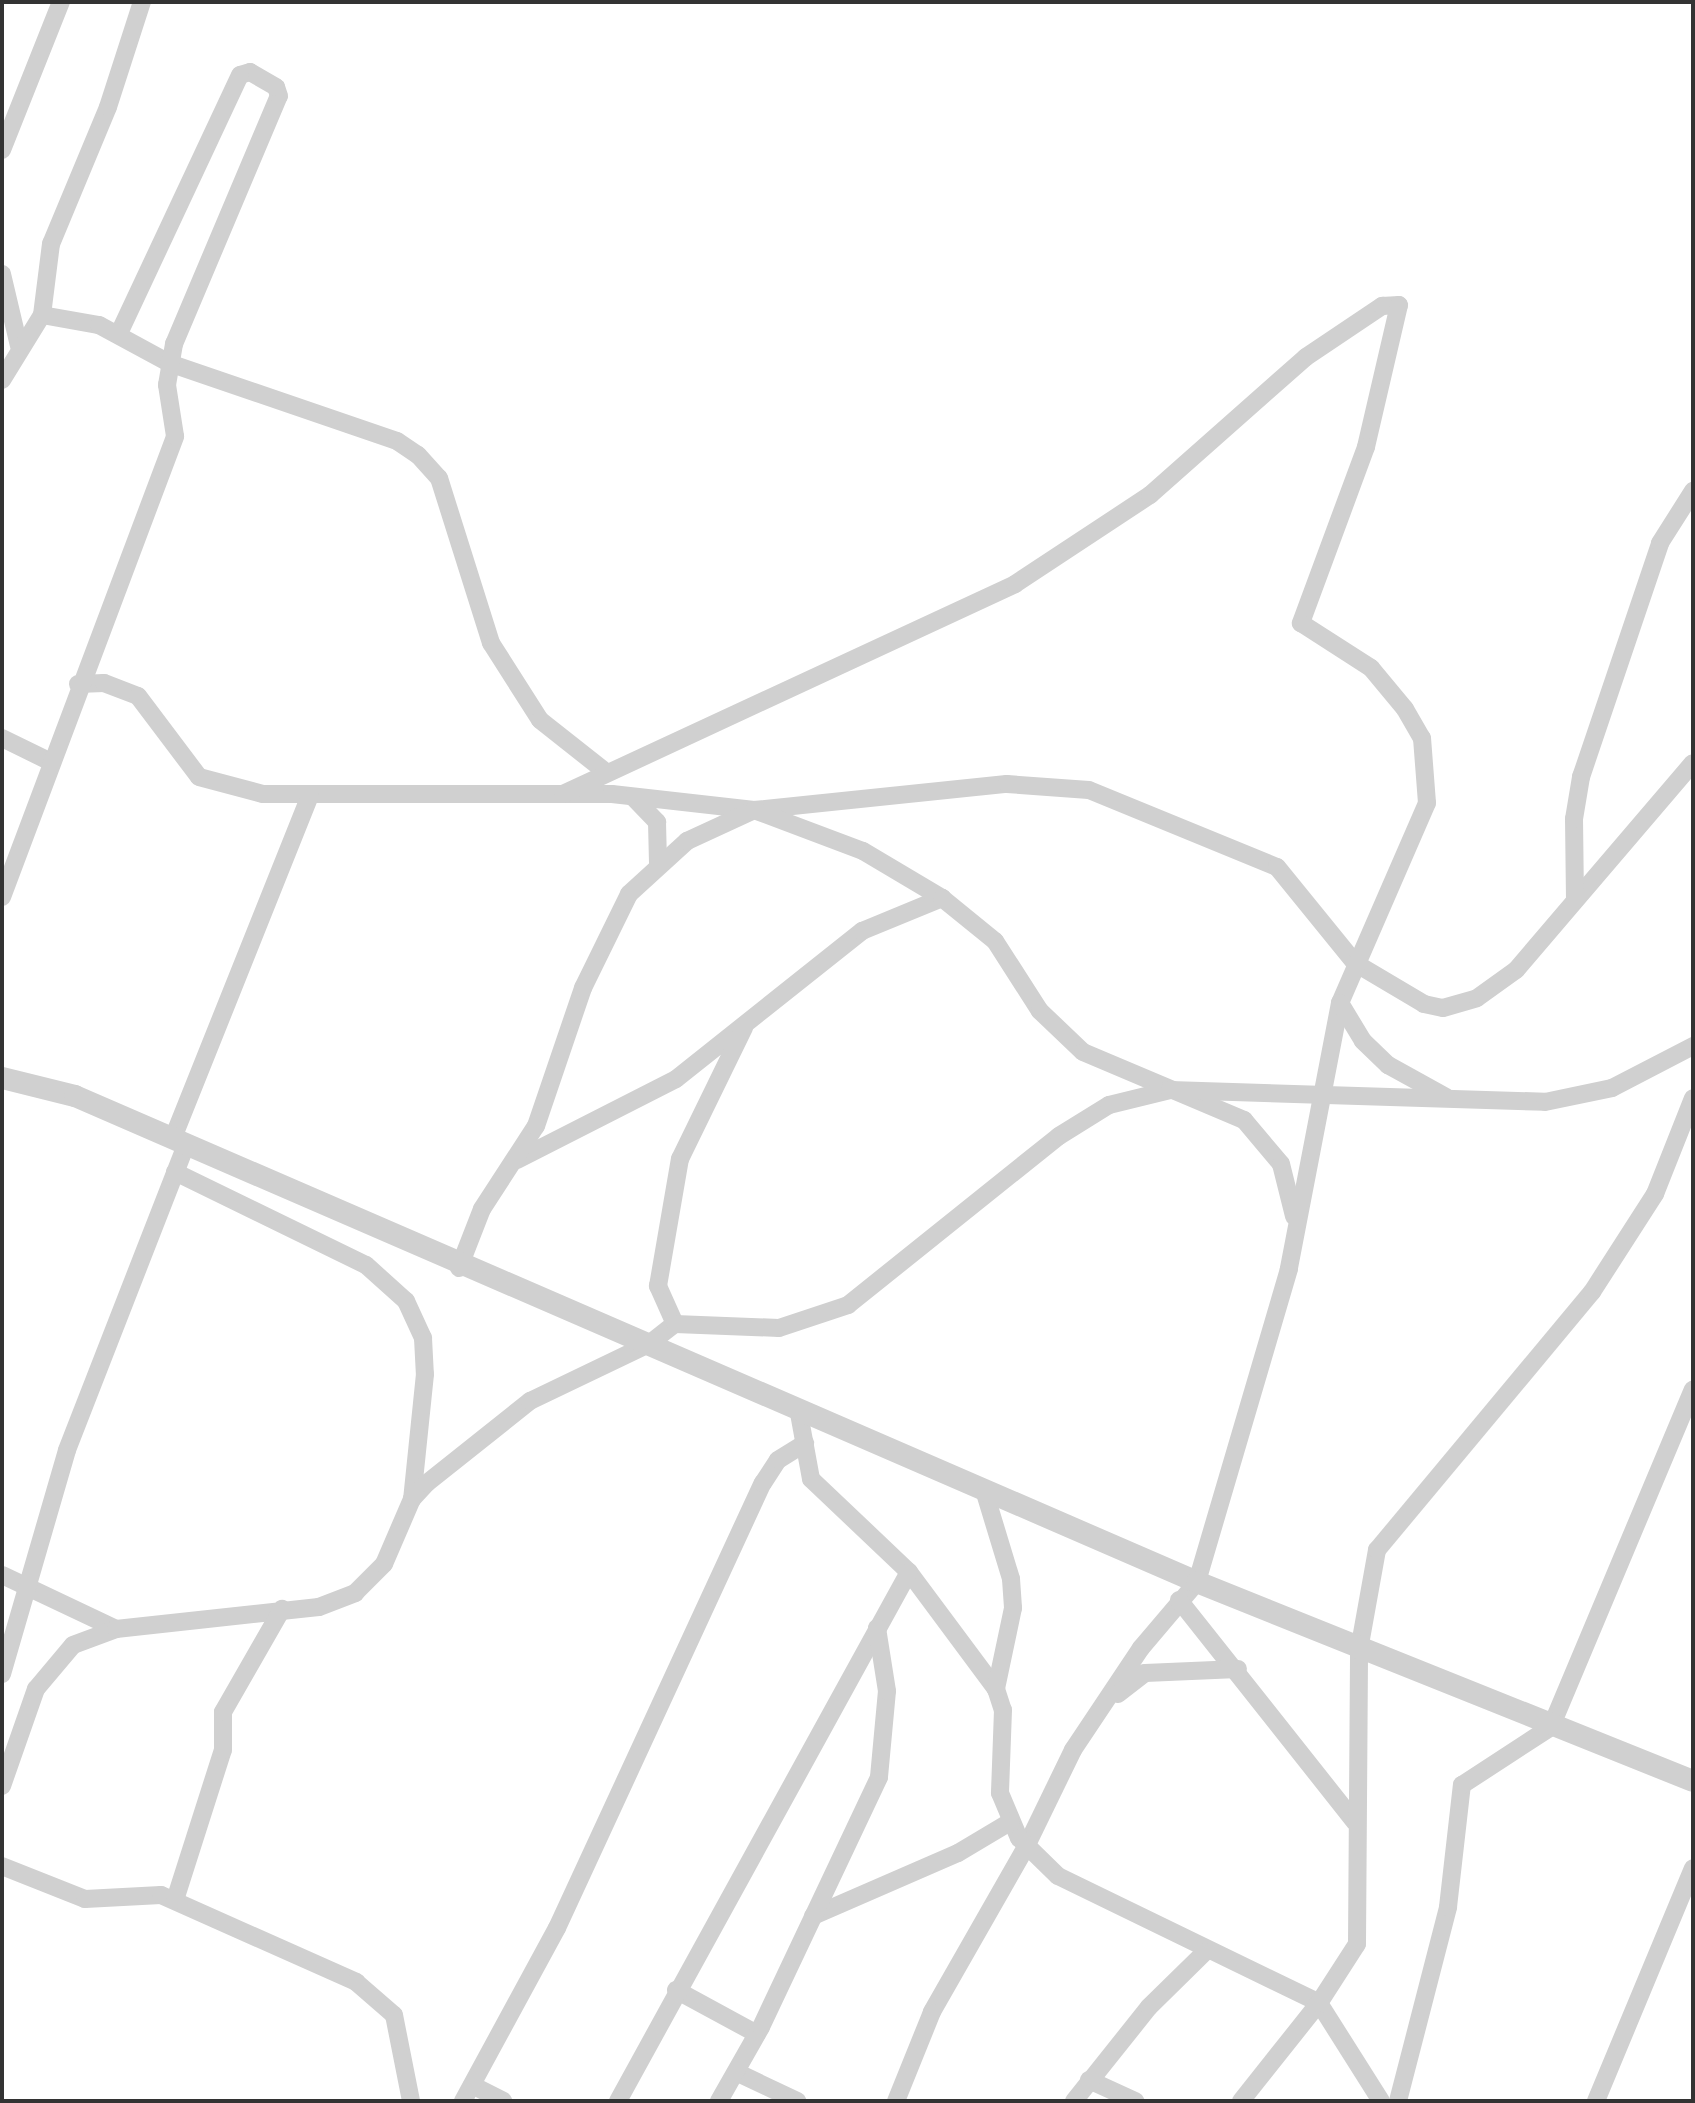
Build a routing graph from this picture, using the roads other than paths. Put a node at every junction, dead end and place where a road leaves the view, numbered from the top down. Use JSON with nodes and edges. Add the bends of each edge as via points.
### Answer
{"nodes":[{"id":1,"x":61,"y":2,"type":"edge"},
{"id":2,"x":142,"y":2,"type":"edge"},
{"id":3,"x":2,"y":150,"type":"edge"},
{"id":4,"x":2,"y":274,"type":"edge"},
{"id":5,"x":42,"y":315,"type":"junction"},
{"id":6,"x":118,"y":335,"type":"junction"},
{"id":7,"x":19,"y":346,"type":"junction"},
{"id":8,"x":169,"y":363,"type":"junction"},
{"id":9,"x":2,"y":380,"type":"edge"},
{"id":10,"x":1693,"y":491,"type":"edge"},
{"id":11,"x":78,"y":684,"type":"junction"},
{"id":12,"x":2,"y":738,"type":"edge"},
{"id":13,"x":49,"y":761,"type":"junction"},
{"id":14,"x":1693,"y":763,"type":"edge"},
{"id":15,"x":607,"y":773,"type":"junction"},
{"id":16,"x":563,"y":794,"type":"junction"},
{"id":17,"x":310,"y":795,"type":"junction"},
{"id":18,"x":633,"y":797,"type":"junction"},
{"id":19,"x":754,"y":810,"type":"junction"},
{"id":20,"x":658,"y":863,"type":"junction"},
{"id":21,"x":2,"y":897,"type":"edge"},
{"id":22,"x":942,"y":898,"type":"junction"},
{"id":23,"x":1575,"y":900,"type":"junction"},
{"id":24,"x":1355,"y":963,"type":"junction"},
{"id":25,"x":1340,"y":1003,"type":"junction"},
{"id":26,"x":750,"y":1018,"type":"junction"},
{"id":27,"x":1693,"y":1046,"type":"edge"},
{"id":28,"x":2,"y":1078,"type":"edge"},
{"id":29,"x":1170,"y":1090,"type":"junction"},
{"id":30,"x":1324,"y":1097,"type":"junction"},
{"id":31,"x":1693,"y":1098,"type":"edge"},
{"id":32,"x":1452,"y":1101,"type":"junction"},
{"id":33,"x":180,"y":1141,"type":"junction"},
{"id":34,"x":514,"y":1161,"type":"junction"},
{"id":35,"x":175,"y":1172,"type":"junction"},
{"id":36,"x":1295,"y":1241,"type":"junction"},
{"id":37,"x":459,"y":1268,"type":"junction"},
{"id":38,"x":675,"y":1324,"type":"junction"},
{"id":39,"x":649,"y":1344,"type":"junction"},
{"id":40,"x":1693,"y":1390,"type":"edge"},
{"id":41,"x":798,"y":1408,"type":"junction"},
{"id":42,"x":805,"y":1443,"type":"junction"},
{"id":43,"x":984,"y":1490,"type":"junction"},
{"id":44,"x":412,"y":1499,"type":"junction"},
{"id":45,"x":909,"y":1572,"type":"junction"},
{"id":46,"x":2,"y":1575,"type":"edge"},
{"id":47,"x":1197,"y":1582,"type":"junction"},
{"id":48,"x":32,"y":1587,"type":"junction"},
{"id":49,"x":1179,"y":1600,"type":"junction"},
{"id":50,"x":282,"y":1609,"type":"junction"},
{"id":51,"x":877,"y":1628,"type":"junction"},
{"id":52,"x":116,"y":1629,"type":"junction"},
{"id":53,"x":1359,"y":1650,"type":"junction"},
{"id":54,"x":1238,"y":1669,"type":"junction"},
{"id":55,"x":2,"y":1674,"type":"edge"},
{"id":56,"x":996,"y":1689,"type":"junction"},
{"id":57,"x":1093,"y":1718,"type":"junction"},
{"id":58,"x":1551,"y":1727,"type":"junction"},
{"id":59,"x":1693,"y":1781,"type":"edge"},
{"id":60,"x":2,"y":1786,"type":"edge"},
{"id":61,"x":1010,"y":1822,"type":"junction"},
{"id":62,"x":1355,"y":1822,"type":"junction"},
{"id":63,"x":1026,"y":1847,"type":"junction"},
{"id":64,"x":2,"y":1866,"type":"edge"},
{"id":65,"x":1693,"y":1868,"type":"edge"},
{"id":66,"x":175,"y":1900,"type":"junction"},
{"id":67,"x":813,"y":1916,"type":"junction"},
{"id":68,"x":1205,"y":1952,"type":"junction"},
{"id":69,"x":676,"y":1990,"type":"junction"},
{"id":70,"x":1319,"y":2003,"type":"junction"},
{"id":71,"x":757,"y":2034,"type":"junction"},
{"id":72,"x":736,"y":2072,"type":"junction"},
{"id":73,"x":1089,"y":2080,"type":"junction"},
{"id":74,"x":468,"y":2093,"type":"edge"},
{"id":75,"x":411,"y":2101,"type":"edge"},
{"id":76,"x":503,"y":2101,"type":"edge"},
{"id":77,"x":618,"y":2101,"type":"edge"},
{"id":78,"x":719,"y":2101,"type":"edge"},
{"id":79,"x":797,"y":2101,"type":"edge"},
{"id":80,"x":896,"y":2101,"type":"edge"},
{"id":81,"x":1074,"y":2101,"type":"edge"},
{"id":82,"x":1135,"y":2101,"type":"edge"},
{"id":83,"x":1241,"y":2101,"type":"edge"},
{"id":84,"x":1381,"y":2101,"type":"edge"},
{"id":85,"x":1398,"y":2101,"type":"edge"},
{"id":86,"x":1596,"y":2101,"type":"edge"}],
"edges":[{"from":1,"to":3,"type":"street"},
{"from":2,"to":5,"type":"street","via":[[113,94],[51,244]]},
{"from":4,"to":7,"type":"street"},
{"from":5,"to":6,"type":"street"},
{"from":5,"to":7,"type":"street"},
{"from":6,"to":8,"type":"street"},
{"from":6,"to":8,"type":"street","via":[[240,75],[250,72],[276,87],[279,96]]},
{"from":7,"to":9,"type":"street"},
{"from":8,"to":11,"type":"street","via":[[175,436]]},
{"from":8,"to":15,"type":"street","via":[[397,441],[418,455],[439,478],[476,608],[510,675],[540,720]]},
{"from":10,"to":23,"type":"street","via":[[1660,543],[1581,777]]},
{"from":11,"to":13,"type":"street"},
{"from":11,"to":17,"type":"street","via":[[104,683],[138,696],[199,777],[232,789]]},
{"from":12,"to":13,"type":"street"},
{"from":13,"to":21,"type":"street"},
{"from":14,"to":23,"type":"street"},
{"from":15,"to":16,"type":"street"},
{"from":15,"to":24,"type":"street","via":[[1015,584],[1150,495],[1306,357],[1382,306],[1399,305],[1366,447],[1301,611],[1308,630],[1350,653],[1389,688],[1422,738],[1428,767],[1418,834]]},
{"from":16,"to":17,"type":"street"},
{"from":16,"to":18,"type":"street"},
{"from":17,"to":33,"type":"street"},
{"from":18,"to":19,"type":"street"},
{"from":18,"to":20,"type":"street","via":[[657,822]]},
{"from":19,"to":20,"type":"street","via":[[687,841]]},
{"from":19,"to":22,"type":"street","via":[[863,851]]},
{"from":19,"to":24,"type":"street","via":[[1007,784],[1089,790],[1277,867]]},
{"from":20,"to":34,"type":"street","via":[[629,894],[611,926],[536,1126]]},
{"from":22,"to":26,"type":"street","via":[[862,931]]},
{"from":22,"to":29,"type":"street","via":[[995,941],[1059,1034],[1108,1067]]},
{"from":23,"to":24,"type":"street","via":[[1516,970],[1477,998],[1443,1008],[1424,1004]]},
{"from":24,"to":25,"type":"street"},
{"from":25,"to":30,"type":"street"},
{"from":25,"to":32,"type":"street","via":[[1363,1041],[1388,1065]]},
{"from":26,"to":34,"type":"street","via":[[676,1079]]},
{"from":26,"to":38,"type":"street","via":[[683,1144],[658,1286]]},
{"from":27,"to":32,"type":"street","via":[[1652,1072],[1576,1097]]},
{"from":28,"to":33,"type":"street","via":[[75,1096]]},
{"from":29,"to":30,"type":"street"},
{"from":29,"to":36,"type":"street","via":[[1244,1120],[1271,1146],[1290,1187]]},
{"from":29,"to":38,"type":"street","via":[[1109,1105],[1075,1124],[832,1313],[779,1328]]},
{"from":30,"to":32,"type":"street"},
{"from":30,"to":36,"type":"street"},
{"from":31,"to":53,"type":"street","via":[[1655,1194],[1592,1292],[1384,1538],[1368,1579]]},
{"from":33,"to":35,"type":"street"},
{"from":33,"to":37,"type":"street"},
{"from":34,"to":37,"type":"street","via":[[482,1209]]},
{"from":35,"to":44,"type":"street","via":[[355,1259],[406,1301],[423,1338],[425,1374]]},
{"from":35,"to":48,"type":"street","via":[[67,1450]]},
{"from":36,"to":47,"type":"street"},
{"from":37,"to":39,"type":"street"},
{"from":38,"to":39,"type":"street"},
{"from":39,"to":41,"type":"street"},
{"from":39,"to":44,"type":"street","via":[[530,1401]]},
{"from":40,"to":58,"type":"street"},
{"from":41,"to":42,"type":"street"},
{"from":41,"to":43,"type":"street"},
{"from":42,"to":45,"type":"street","via":[[816,1485]]},
{"from":42,"to":74,"type":"street","via":[[778,1460],[763,1483],[557,1928]]},
{"from":43,"to":47,"type":"street"},
{"from":43,"to":56,"type":"street","via":[[1011,1579],[1013,1608]]},
{"from":44,"to":50,"type":"street","via":[[384,1564],[355,1593],[319,1607]]},
{"from":45,"to":51,"type":"street"},
{"from":45,"to":56,"type":"street"},
{"from":46,"to":48,"type":"street"},
{"from":47,"to":49,"type":"street"},
{"from":47,"to":53,"type":"street"},
{"from":48,"to":52,"type":"street"},
{"from":48,"to":55,"type":"street"},
{"from":49,"to":54,"type":"street"},
{"from":49,"to":57,"type":"street"},
{"from":50,"to":52,"type":"street"},
{"from":50,"to":66,"type":"street","via":[[223,1712],[223,1750]]},
{"from":51,"to":67,"type":"street","via":[[887,1691],[880,1771]]},
{"from":51,"to":69,"type":"street"},
{"from":52,"to":60,"type":"street","via":[[73,1645],[44,1676]]},
{"from":53,"to":58,"type":"street"},
{"from":53,"to":62,"type":"street"},
{"from":54,"to":57,"type":"street","via":[[1145,1673]]},
{"from":54,"to":62,"type":"street"},
{"from":56,"to":61,"type":"street","via":[[1003,1710],[1000,1793]]},
{"from":57,"to":63,"type":"street"},
{"from":58,"to":59,"type":"street"},
{"from":58,"to":85,"type":"street","via":[[1462,1785],[1448,1907]]},
{"from":61,"to":63,"type":"street"},
{"from":61,"to":67,"type":"street","via":[[958,1853]]},
{"from":62,"to":70,"type":"street","via":[[1359,1935]]},
{"from":63,"to":68,"type":"street","via":[[1058,1876]]},
{"from":63,"to":80,"type":"street","via":[[932,2012]]},
{"from":64,"to":66,"type":"street","via":[[85,1899],[146,1893]]},
{"from":65,"to":86,"type":"street"},
{"from":66,"to":75,"type":"street","via":[[326,1966],[378,1998],[401,2031]]},
{"from":67,"to":71,"type":"street"},
{"from":68,"to":70,"type":"street"},
{"from":68,"to":73,"type":"street","via":[[1149,2007]]},
{"from":69,"to":71,"type":"street"},
{"from":69,"to":77,"type":"street"},
{"from":70,"to":83,"type":"street"},
{"from":70,"to":84,"type":"street"},
{"from":71,"to":72,"type":"street"},
{"from":72,"to":78,"type":"street"},
{"from":72,"to":79,"type":"street"},
{"from":73,"to":81,"type":"street"},
{"from":73,"to":82,"type":"street"},
{"from":74,"to":76,"type":"street"}]}
